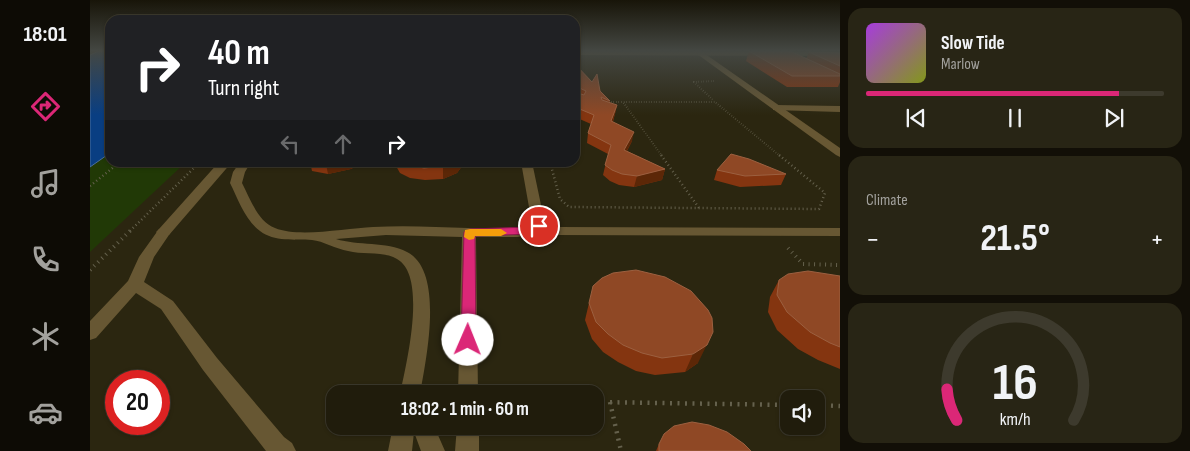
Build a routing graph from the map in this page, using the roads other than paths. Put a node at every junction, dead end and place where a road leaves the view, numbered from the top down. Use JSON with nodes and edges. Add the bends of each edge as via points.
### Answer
{"nodes":[{"id":1,"x":725,"y":72,"type":"edge"},
{"id":2,"x":776,"y":108,"type":"junction"},
{"id":3,"x":840,"y":108,"type":"edge"},
{"id":4,"x":840,"y":153,"type":"edge"},
{"id":5,"x":222,"y":167,"type":"edge"},
{"id":6,"x":242,"y":167,"type":"edge"},
{"id":7,"x":527,"y":167,"type":"edge"},
{"id":8,"x":539,"y":226,"type":"junction"},
{"id":9,"x":164,"y":232,"type":"joint"},
{"id":10,"x":470,"y":232,"type":"junction"},
{"id":11,"x":840,"y":232,"type":"edge"},
{"id":12,"x":314,"y":235,"type":"junction"},
{"id":13,"x":135,"y":284,"type":"junction"},
{"id":14,"x":90,"y":333,"type":"edge"},
{"id":15,"x":412,"y":385,"type":"edge"},
{"id":16,"x":468,"y":385,"type":"edge"},
{"id":17,"x":403,"y":435,"type":"edge"},
{"id":18,"x":427,"y":435,"type":"edge"},
{"id":19,"x":468,"y":435,"type":"edge"},
{"id":20,"x":284,"y":451,"type":"edge"},
{"id":21,"x":400,"y":451,"type":"edge"},
{"id":22,"x":433,"y":451,"type":"edge"},
{"id":23,"x":467,"y":451,"type":"edge"}],
"edges":[{"from":1,"to":2,"type":"street"},
{"from":2,"to":3,"type":"lane"},
{"from":2,"to":4,"type":"street"},
{"from":5,"to":9,"type":"street"},
{"from":6,"to":12,"type":"lane","via":[[236,182],[263,227],[273,233]]},
{"from":7,"to":8,"type":"lane"},
{"from":8,"to":10,"type":"lane","via":[[532,231]]},
{"from":8,"to":11,"type":"lane","via":[[556,231]]},
{"from":9,"to":13,"type":"lane","via":[[147,257]]},
{"from":10,"to":12,"type":"lane","via":[[375,231]]},
{"from":10,"to":16,"type":"lane"},
{"from":12,"to":15,"type":"lane","via":[[341,246],[403,256],[415,266],[422,293],[419,346]]},
{"from":13,"to":14,"type":"lane"},
{"from":13,"to":20,"type":"lane","via":[[167,305],[210,364]]},
{"from":17,"to":21,"type":"lane"},
{"from":18,"to":22,"type":"lane"},
{"from":19,"to":23,"type":"lane"}]}
